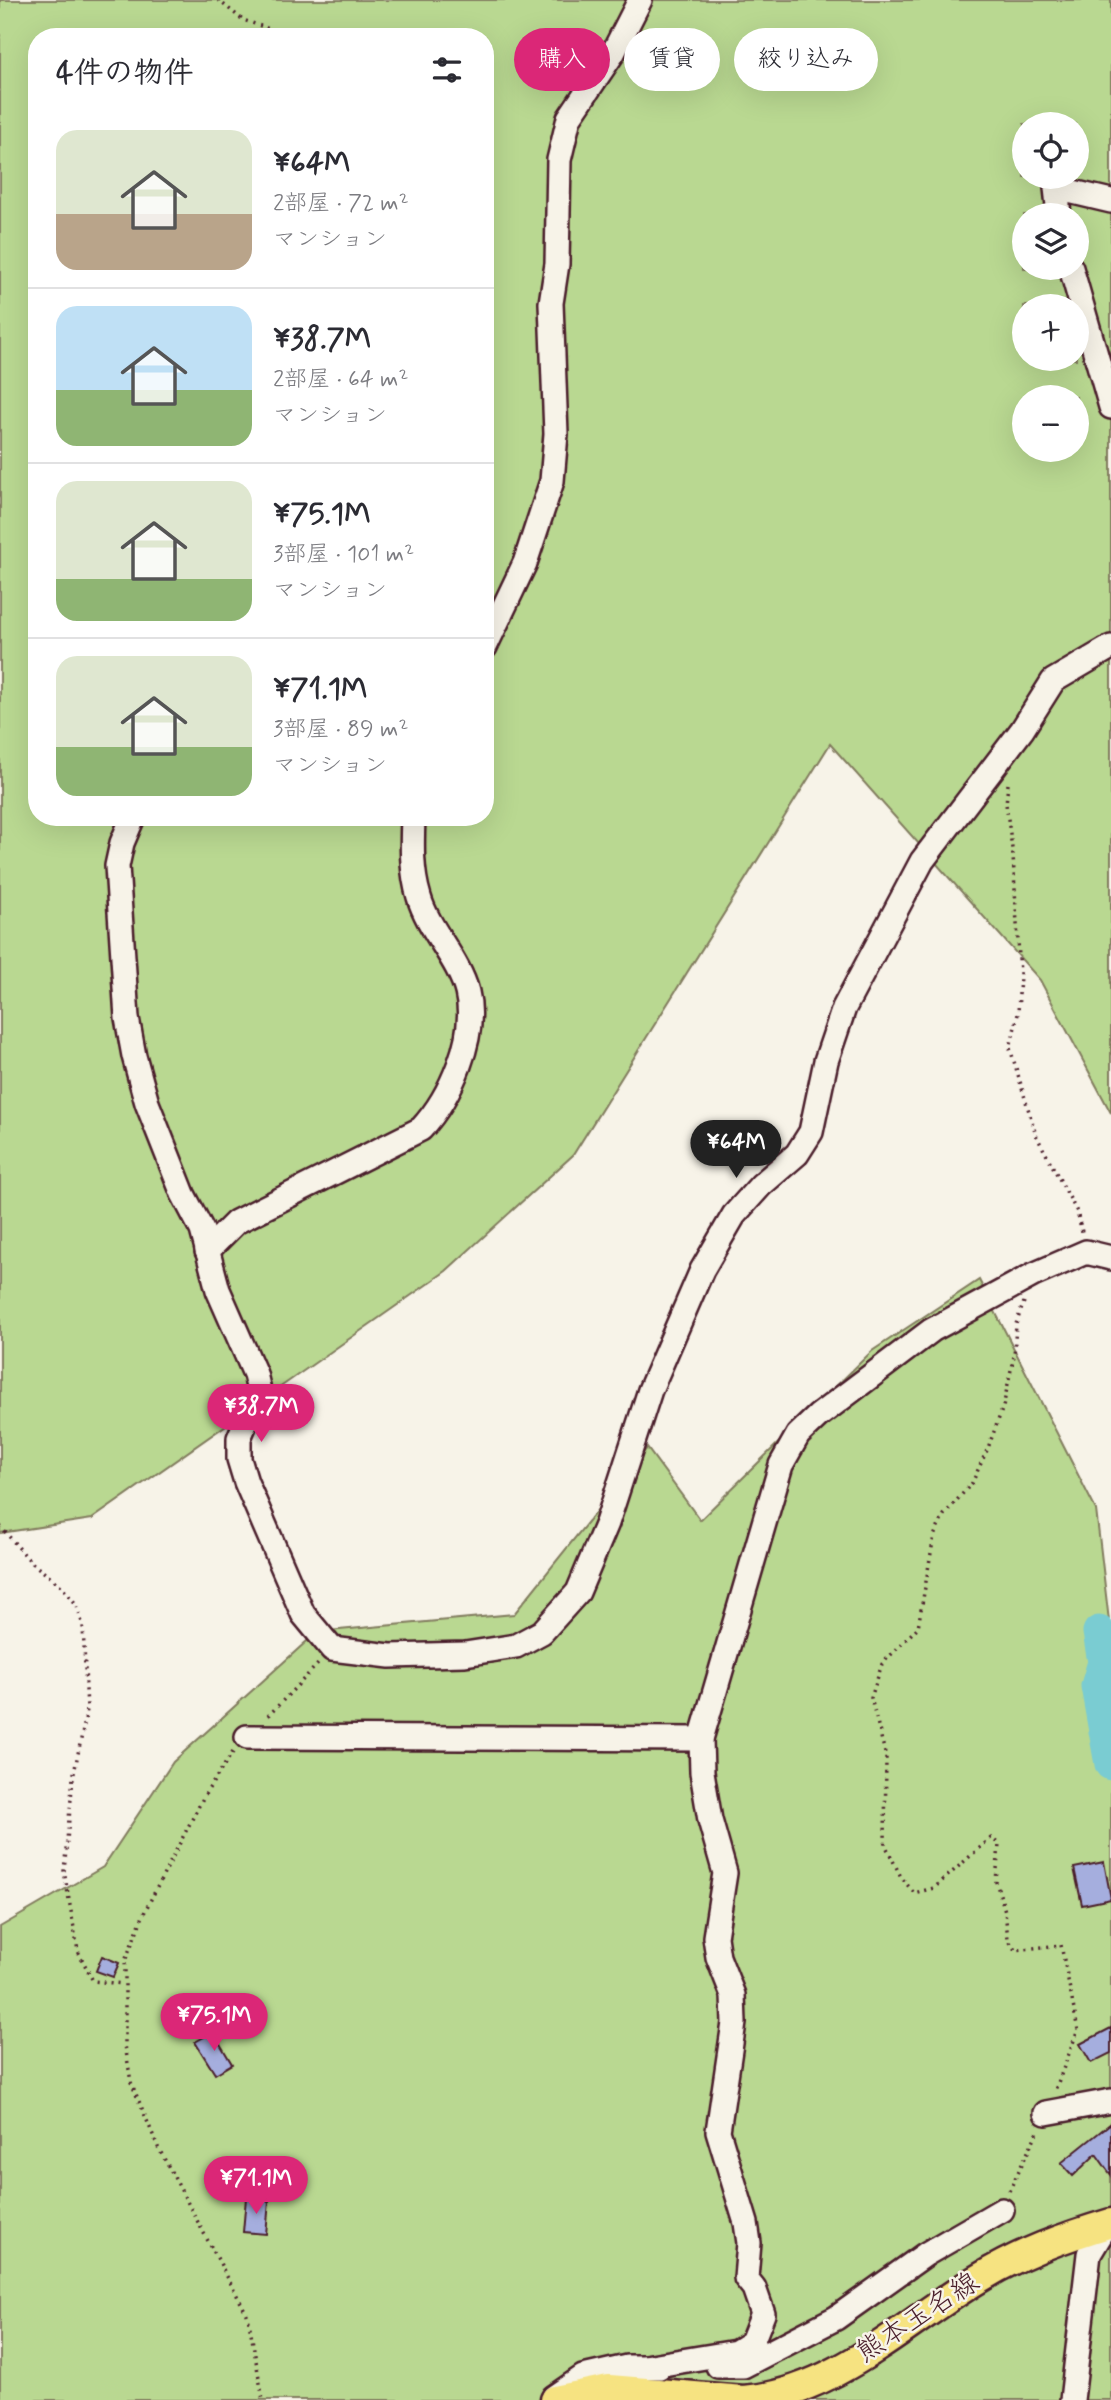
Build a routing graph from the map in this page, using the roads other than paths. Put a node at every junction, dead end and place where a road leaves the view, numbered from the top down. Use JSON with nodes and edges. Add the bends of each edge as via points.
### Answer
{"nodes":[{"id":1,"x":640,"y":0,"type":"edge"},
{"id":2,"x":1111,"y":201,"type":"edge"},
{"id":3,"x":1058,"y":203,"type":"edge"},
{"id":4,"x":1074,"y":280,"type":"edge"},
{"id":5,"x":1111,"y":407,"type":"edge"},
{"id":6,"x":494,"y":629,"type":"edge"},
{"id":7,"x":1111,"y":647,"type":"edge"},
{"id":8,"x":130,"y":826,"type":"edge"},
{"id":9,"x":413,"y":826,"type":"edge"},
{"id":10,"x":207,"y":1251,"type":"junction"},
{"id":11,"x":1111,"y":1258,"type":"edge"},
{"id":12,"x":247,"y":1737,"type":"road end"},
{"id":13,"x":701,"y":1738,"type":"junction"},
{"id":14,"x":1111,"y":2101,"type":"edge"},
{"id":15,"x":1046,"y":2113,"type":"road end"},
{"id":16,"x":1002,"y":2210,"type":"road end"},
{"id":17,"x":1109,"y":2224,"type":"edge"},
{"id":18,"x":645,"y":2367,"type":"junction"},
{"id":19,"x":548,"y":2400,"type":"edge"},
{"id":20,"x":555,"y":2400,"type":"edge"},
{"id":21,"x":1072,"y":2400,"type":"edge"}],
"edges":[{"from":1,"to":6,"type":"street","via":[[613,53],[569,118],[561,149],[551,303],[556,435],[552,481],[526,563]]},
{"from":2,"to":3,"type":"street","via":[[1056,188]]},
{"from":4,"to":5,"type":"street"},
{"from":7,"to":10,"type":"street","via":[[1053,681],[1022,730],[922,861],[844,1007],[810,1132],[797,1154],[734,1214],[702,1270],[650,1390],[607,1523],[578,1592],[542,1632],[516,1646],[465,1654],[390,1656],[332,1649],[303,1615],[246,1482],[239,1459],[240,1437],[258,1391]]},
{"from":8,"to":10,"type":"street","via":[[117,866],[127,1018],[147,1103]]},
{"from":9,"to":10,"type":"street","via":[[412,864],[419,899],[467,992],[468,1030],[451,1088],[421,1129],[236,1222]]},
{"from":11,"to":13,"type":"street","via":[[1086,1252],[932,1330],[798,1435],[777,1477]]},
{"from":12,"to":13,"type":"street"},
{"from":13,"to":18,"type":"street","via":[[710,1820],[725,1873],[715,1937],[733,1995],[734,2023],[718,2130],[750,2243],[746,2278],[764,2314],[752,2342],[736,2352]]},
{"from":14,"to":15,"type":"street"},
{"from":16,"to":18,"type":"street","via":[[926,2255],[836,2318],[743,2366]]},
{"from":17,"to":20,"type":"main road","name":"熊本玉名線","via":[[1027,2251],[854,2360],[809,2384],[764,2399],[609,2389]]},
{"from":17,"to":21,"type":"street","via":[[1089,2254]]},
{"from":18,"to":19,"type":"street","via":[[583,2376]]}]}
